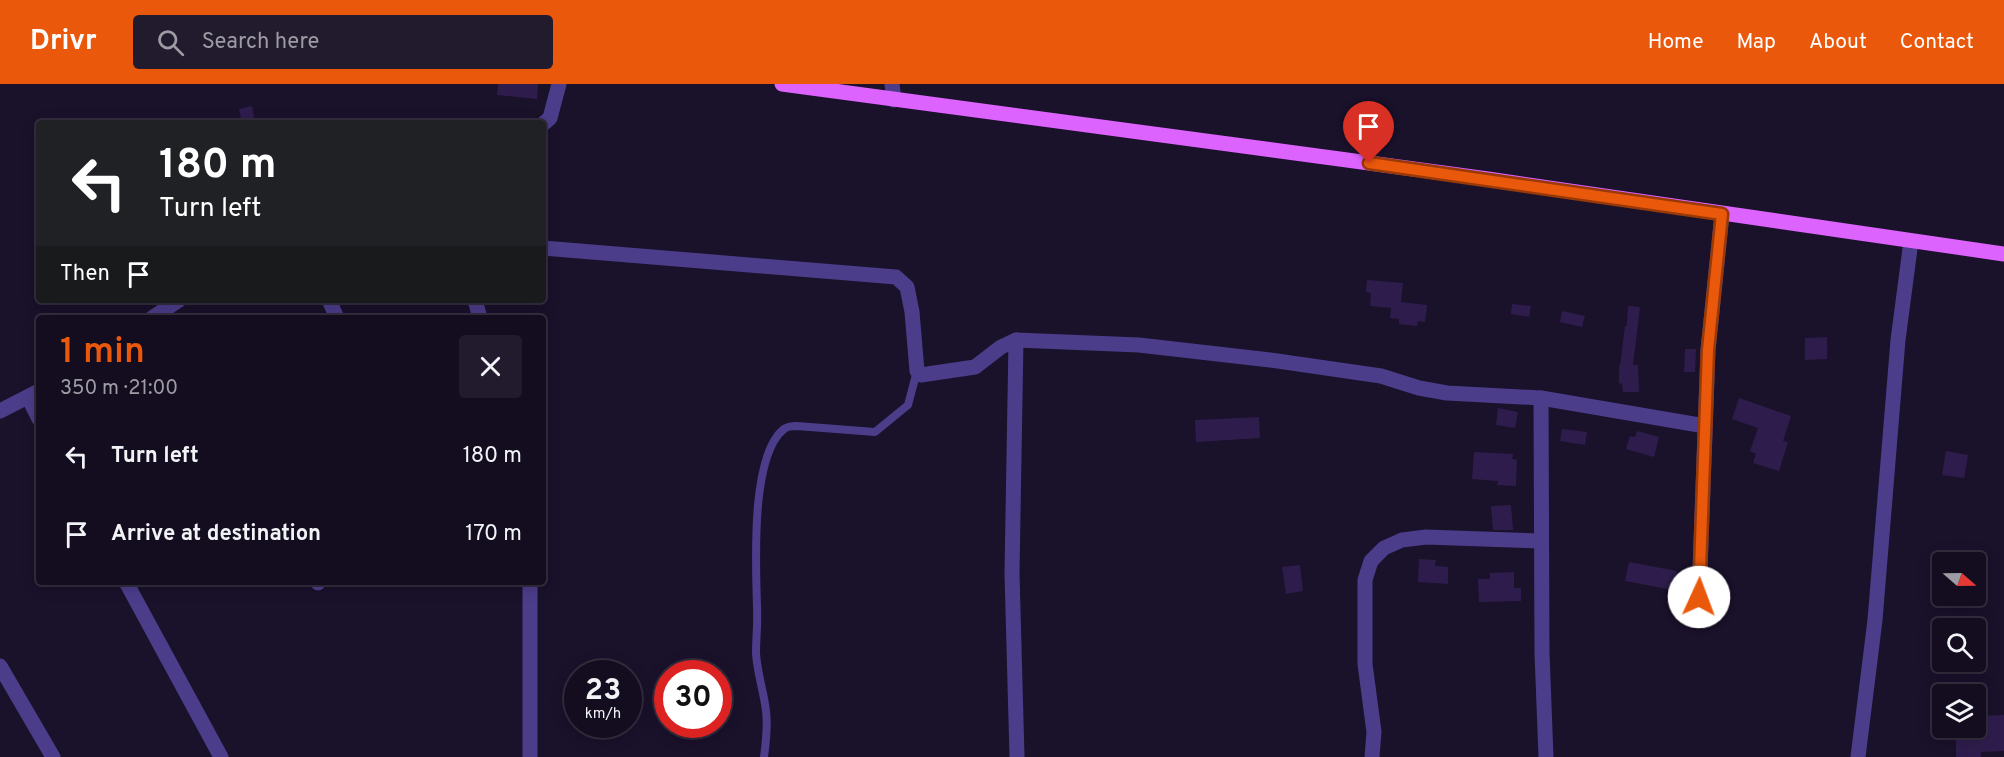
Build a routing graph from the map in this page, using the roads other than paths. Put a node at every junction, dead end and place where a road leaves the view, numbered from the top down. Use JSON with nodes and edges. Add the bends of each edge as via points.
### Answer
{"nodes":[{"id":1,"x":559,"y":84,"type":"edge"},
{"id":2,"x":782,"y":84,"type":"edge"},
{"id":3,"x":892,"y":84,"type":"edge"},
{"id":4,"x":894,"y":100,"type":"junction"},
{"id":5,"x":546,"y":121,"type":"edge"},
{"id":6,"x":1722,"y":214,"type":"junction"},
{"id":7,"x":1911,"y":241,"type":"junction"},
{"id":8,"x":546,"y":248,"type":"edge"},
{"id":9,"x":2004,"y":254,"type":"edge"},
{"id":10,"x":175,"y":303,"type":"edge"},
{"id":11,"x":159,"y":315,"type":"edge"},
{"id":12,"x":1016,"y":340,"type":"junction"},
{"id":13,"x":917,"y":370,"type":"junction"},
{"id":14,"x":33,"y":394,"type":"edge"},
{"id":15,"x":1541,"y":398,"type":"junction"},
{"id":16,"x":0,"y":411,"type":"edge"},
{"id":17,"x":1705,"y":426,"type":"junction"},
{"id":18,"x":1541,"y":540,"type":"junction"},
{"id":19,"x":128,"y":585,"type":"edge"},
{"id":20,"x":530,"y":585,"type":"edge"},
{"id":21,"x":1699,"y":597,"type":"dead end"},
{"id":22,"x":0,"y":666,"type":"edge"},
{"id":23,"x":54,"y":757,"type":"edge"},
{"id":24,"x":221,"y":757,"type":"edge"},
{"id":25,"x":530,"y":757,"type":"edge"},
{"id":26,"x":764,"y":757,"type":"edge"},
{"id":27,"x":1017,"y":757,"type":"edge"},
{"id":28,"x":1372,"y":757,"type":"edge"},
{"id":29,"x":1546,"y":757,"type":"edge"},
{"id":30,"x":1858,"y":757,"type":"edge"}],
"edges":[{"from":1,"to":5,"type":"street"},
{"from":2,"to":4,"type":"main road"},
{"from":3,"to":4,"type":"street"},
{"from":4,"to":6,"type":"main road"},
{"from":6,"to":7,"type":"main road"},
{"from":6,"to":17,"type":"street","via":[[1708,350]]},
{"from":7,"to":9,"type":"main road"},
{"from":7,"to":30,"type":"street"},
{"from":8,"to":13,"type":"street","via":[[896,277],[907,287]]},
{"from":10,"to":11,"type":"street"},
{"from":12,"to":13,"type":"street","via":[[975,367],[923,375]]},
{"from":12,"to":15,"type":"street","via":[[1150,346],[1365,374],[1447,393]]},
{"from":12,"to":27,"type":"street","via":[[1012,573]]},
{"from":13,"to":26,"type":"lane","via":[[908,405],[875,432],[786,427],[768,458],[755,537],[756,652],[766,712]]},
{"from":14,"to":16,"type":"street"},
{"from":15,"to":17,"type":"street"},
{"from":15,"to":18,"type":"street"},
{"from":17,"to":21,"type":"street"},
{"from":18,"to":28,"type":"street","via":[[1426,537],[1402,540],[1384,548],[1371,561],[1365,580],[1365,664],[1374,732]]},
{"from":18,"to":29,"type":"street"},
{"from":19,"to":24,"type":"street"},
{"from":20,"to":25,"type":"street"},
{"from":22,"to":23,"type":"street"}]}
